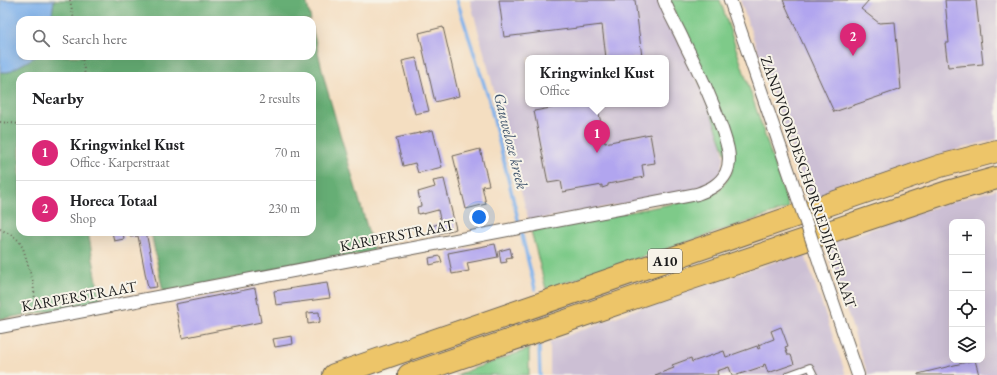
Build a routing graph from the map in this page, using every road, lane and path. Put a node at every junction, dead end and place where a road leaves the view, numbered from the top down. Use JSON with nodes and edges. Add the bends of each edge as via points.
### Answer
{"nodes":[{"id":1,"x":70,"y":0,"type":"edge"},
{"id":2,"x":664,"y":0,"type":"edge"},
{"id":3,"x":730,"y":0,"type":"edge"},
{"id":4,"x":73,"y":16,"type":"edge"},
{"id":5,"x":83,"y":60,"type":"edge"},
{"id":6,"x":84,"y":72,"type":"edge"},
{"id":7,"x":0,"y":122,"type":"edge"},
{"id":8,"x":16,"y":124,"type":"edge"},
{"id":9,"x":997,"y":151,"type":"edge"},
{"id":10,"x":997,"y":178,"type":"edge"},
{"id":11,"x":0,"y":229,"type":"edge"},
{"id":12,"x":36,"y":320,"type":"junction"},
{"id":13,"x":0,"y":327,"type":"edge"},
{"id":14,"x":334,"y":375,"type":"edge"},
{"id":15,"x":409,"y":375,"type":"edge"},
{"id":16,"x":788,"y":375,"type":"edge"},
{"id":17,"x":814,"y":375,"type":"edge"},
{"id":18,"x":858,"y":375,"type":"edge"}],
"edges":[{"from":1,"to":4,"type":"path"},
{"from":2,"to":12,"type":"street","name":"KARPERSTRAAT","via":[[715,107],[727,145],[729,158],[726,174],[714,187],[697,194]]},
{"from":3,"to":18,"type":"street","name":"ZANDVOORDESCHORREDIJKSTRAAT","bridge":true},
{"from":5,"to":6,"type":"path"},
{"from":7,"to":8,"type":"path"},
{"from":9,"to":14,"type":"highway","number":"A10","via":[[940,166]]},
{"from":10,"to":15,"type":"highway","number":"A10","via":[[951,191]]},
{"from":11,"to":12,"type":"path","via":[[18,240],[23,248],[33,282]]},
{"from":12,"to":13,"type":"street","name":"KARPERSTRAAT"},
{"from":16,"to":17,"type":"lane","via":[[810,367]]}]}
